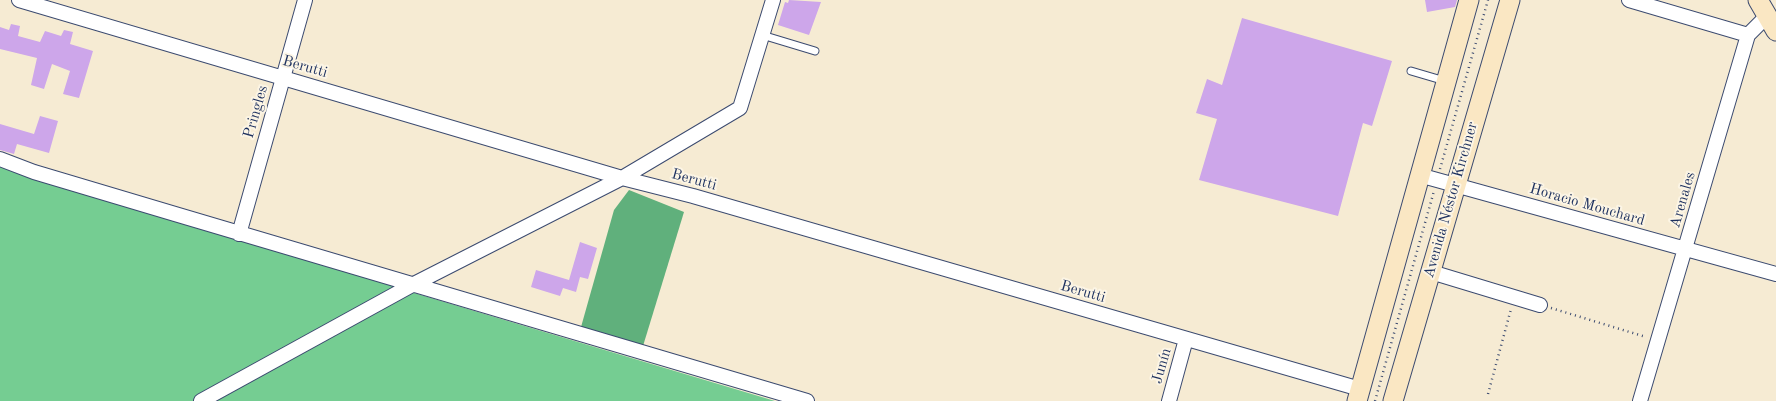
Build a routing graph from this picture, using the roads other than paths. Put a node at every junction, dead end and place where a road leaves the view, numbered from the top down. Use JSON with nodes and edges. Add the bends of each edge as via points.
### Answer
{"nodes":[{"id":1,"x":19,"y":0,"type":"edge"},
{"id":2,"x":305,"y":0,"type":"edge"},
{"id":3,"x":773,"y":0,"type":"edge"},
{"id":4,"x":1469,"y":0,"type":"edge"},
{"id":5,"x":1510,"y":0,"type":"edge"},
{"id":6,"x":1629,"y":0,"type":"edge"},
{"id":7,"x":1767,"y":16,"type":"edge"},
{"id":8,"x":762,"y":35,"type":"junction"},
{"id":9,"x":1748,"y":35,"type":"junction"},
{"id":10,"x":815,"y":51,"type":"dead end"},
{"id":11,"x":1411,"y":71,"type":"dead end"},
{"id":12,"x":282,"y":78,"type":"junction"},
{"id":13,"x":1446,"y":82,"type":"junction"},
{"id":14,"x":0,"y":159,"type":"edge"},
{"id":15,"x":1419,"y":175,"type":"junction"},
{"id":16,"x":622,"y":178,"type":"junction"},
{"id":17,"x":1455,"y":185,"type":"junction"},
{"id":18,"x":239,"y":234,"type":"junction"},
{"id":19,"x":1685,"y":249,"type":"junction"},
{"id":20,"x":1431,"y":272,"type":"junction"},
{"id":21,"x":1776,"y":274,"type":"edge"},
{"id":22,"x":412,"y":285,"type":"junction"},
{"id":23,"x":1540,"y":305,"type":"road end"},
{"id":24,"x":1186,"y":339,"type":"junction"},
{"id":25,"x":1359,"y":395,"type":"edge"},
{"id":26,"x":201,"y":401,"type":"edge"},
{"id":27,"x":806,"y":401,"type":"edge"},
{"id":28,"x":1169,"y":401,"type":"edge"},
{"id":29,"x":1393,"y":401,"type":"edge"},
{"id":30,"x":1640,"y":401,"type":"edge"}],
"edges":[{"from":1,"to":12,"type":"street","name":"Berutti"},
{"from":2,"to":12,"type":"street","name":"Pringles"},
{"from":3,"to":8,"type":"street"},
{"from":4,"to":13,"type":"main road"},
{"from":5,"to":17,"type":"main road","name":"Avenida Néstor Kirchner"},
{"from":6,"to":9,"type":"street"},
{"from":7,"to":9,"type":"street","name":"Arenales"},
{"from":8,"to":10,"type":"lane"},
{"from":8,"to":16,"type":"street","via":[[740,108]]},
{"from":9,"to":19,"type":"street","name":"Arenales"},
{"from":11,"to":13,"type":"lane"},
{"from":12,"to":16,"type":"street","name":"Berutti"},
{"from":12,"to":18,"type":"street","name":"Pringles"},
{"from":13,"to":15,"type":"main road"},
{"from":14,"to":18,"type":"street"},
{"from":15,"to":17,"type":"street","name":"Horacio Mouchard"},
{"from":15,"to":25,"type":"main road"},
{"from":16,"to":22,"type":"street"},
{"from":16,"to":24,"type":"street","name":"Berutti"},
{"from":17,"to":19,"type":"street","name":"Horacio Mouchard"},
{"from":17,"to":20,"type":"main road","name":"Avenida Néstor Kirchner"},
{"from":18,"to":22,"type":"street"},
{"from":19,"to":21,"type":"street","name":"Horacio Mouchard"},
{"from":19,"to":30,"type":"street","name":"Arenales"},
{"from":20,"to":23,"type":"street"},
{"from":20,"to":29,"type":"main road","name":"Avenida Néstor Kirchner"},
{"from":22,"to":26,"type":"street"},
{"from":22,"to":27,"type":"street"},
{"from":24,"to":25,"type":"street","name":"Berutti"},
{"from":24,"to":28,"type":"street","name":"Junín"}]}
